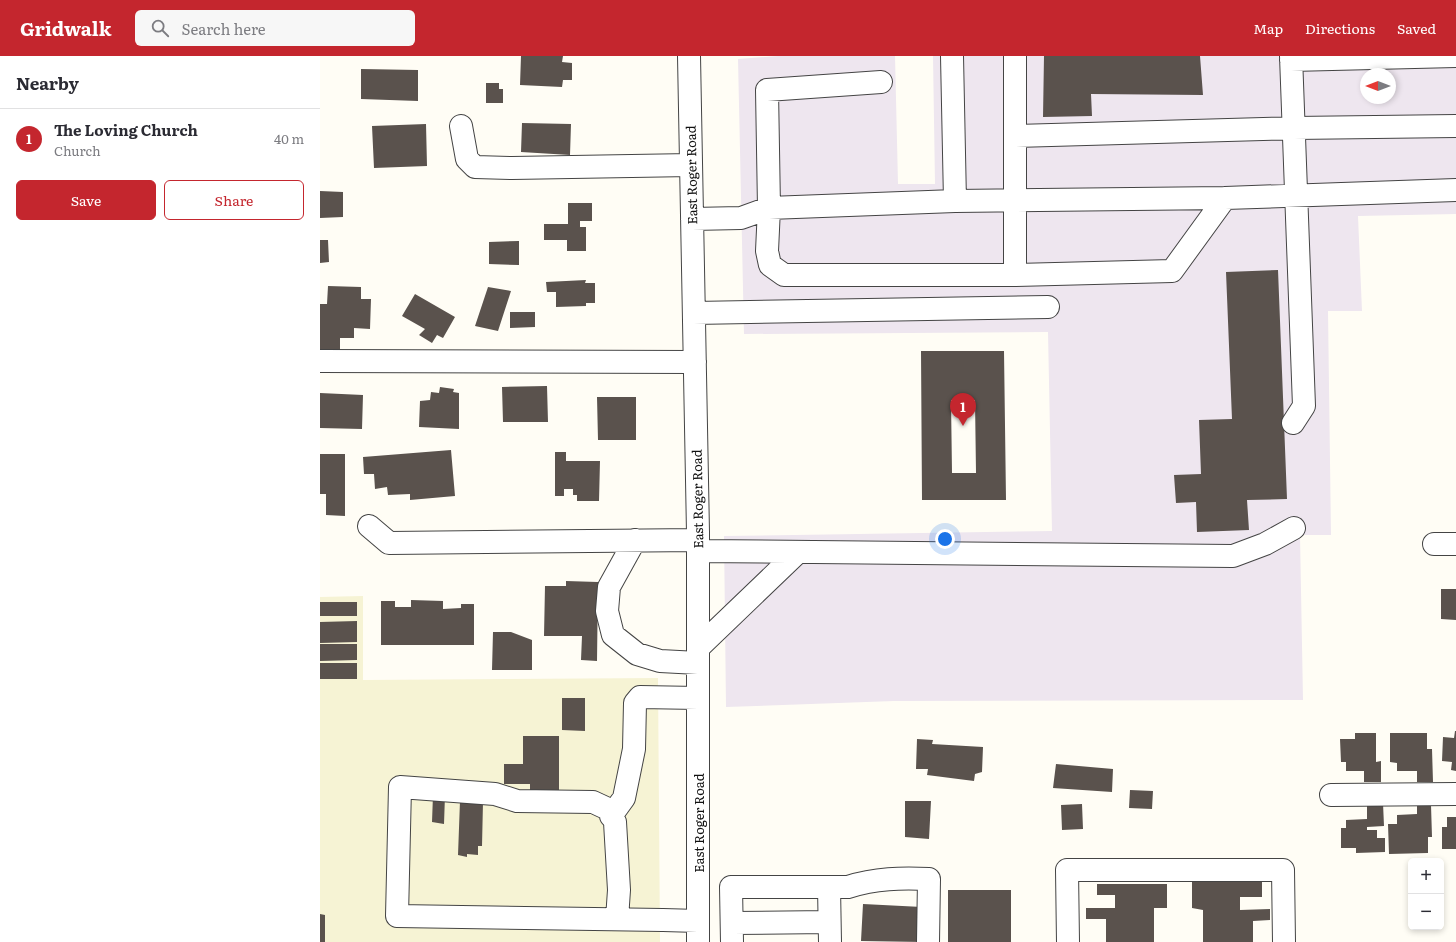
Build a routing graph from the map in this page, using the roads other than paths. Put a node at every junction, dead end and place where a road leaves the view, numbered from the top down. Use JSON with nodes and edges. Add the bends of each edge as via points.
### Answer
{"nodes":[{"id":1,"x":689,"y":56,"type":"edge"},
{"id":2,"x":952,"y":56,"type":"edge"},
{"id":3,"x":1015,"y":56,"type":"edge"},
{"id":4,"x":1456,"y":56,"type":"edge"},
{"id":5,"x":1291,"y":58,"type":"edge"},
{"id":6,"x":881,"y":82,"type":"dead end"},
{"id":7,"x":461,"y":126,"type":"dead end"},
{"id":8,"x":1456,"y":126,"type":"edge"},
{"id":9,"x":1294,"y":128,"type":"junction"},
{"id":10,"x":1015,"y":136,"type":"junction"},
{"id":11,"x":691,"y":165,"type":"junction"},
{"id":12,"x":1456,"y":190,"type":"edge"},
{"id":13,"x":1296,"y":195,"type":"junction"},
{"id":14,"x":1225,"y":198,"type":"junction"},
{"id":15,"x":1016,"y":200,"type":"junction"},
{"id":16,"x":955,"y":201,"type":"junction"},
{"id":17,"x":769,"y":208,"type":"junction"},
{"id":18,"x":692,"y":219,"type":"junction"},
{"id":19,"x":1016,"y":275,"type":"junction"},
{"id":20,"x":1048,"y":307,"type":"dead end"},
{"id":21,"x":694,"y":313,"type":"junction"},
{"id":22,"x":320,"y":361,"type":"edge"},
{"id":23,"x":695,"y":362,"type":"junction"},
{"id":24,"x":1293,"y":423,"type":"dead end"},
{"id":25,"x":369,"y":526,"type":"dead end"},
{"id":26,"x":1294,"y":528,"type":"dead end"},
{"id":27,"x":635,"y":540,"type":"junction"},
{"id":28,"x":1434,"y":544,"type":"dead end"},
{"id":29,"x":1456,"y":544,"type":"edge"},
{"id":30,"x":698,"y":545,"type":"junction"},
{"id":31,"x":798,"y":552,"type":"junction"},
{"id":32,"x":698,"y":656,"type":"junction"},
{"id":33,"x":698,"y":698,"type":"junction"},
{"id":34,"x":1456,"y":794,"type":"edge"},
{"id":35,"x":1331,"y":795,"type":"dead end"},
{"id":36,"x":612,"y":816,"type":"junction"},
{"id":37,"x":829,"y":887,"type":"junction"},
{"id":38,"x":617,"y":920,"type":"junction"},
{"id":39,"x":698,"y":931,"type":"edge"},
{"id":40,"x":732,"y":932,"type":"edge"},
{"id":41,"x":830,"y":932,"type":"edge"},
{"id":42,"x":928,"y":942,"type":"edge"},
{"id":43,"x":1068,"y":942,"type":"edge"},
{"id":44,"x":1284,"y":942,"type":"edge"}],
"edges":[{"from":1,"to":11,"type":"street","name":"East Roger Road"},
{"from":2,"to":16,"type":"street"},
{"from":3,"to":10,"type":"street"},
{"from":4,"to":5,"type":"street"},
{"from":5,"to":9,"type":"street"},
{"from":6,"to":17,"type":"street","via":[[767,90]]},
{"from":7,"to":11,"type":"street","via":[[467,159],[475,167]]},
{"from":8,"to":9,"type":"street"},
{"from":9,"to":10,"type":"street"},
{"from":9,"to":13,"type":"street"},
{"from":10,"to":15,"type":"street"},
{"from":11,"to":18,"type":"street","name":"East Roger Road"},
{"from":12,"to":13,"type":"street"},
{"from":13,"to":14,"type":"street"},
{"from":13,"to":24,"type":"street","via":[[1304,406]]},
{"from":14,"to":15,"type":"street"},
{"from":14,"to":19,"type":"street","via":[[1172,271]]},
{"from":15,"to":16,"type":"street"},
{"from":15,"to":19,"type":"street"},
{"from":16,"to":17,"type":"street"},
{"from":17,"to":18,"type":"street","via":[[741,218]]},
{"from":17,"to":19,"type":"street","via":[[767,251],[770,265],[784,275]]},
{"from":18,"to":21,"type":"street","name":"East Roger Road"},
{"from":20,"to":21,"type":"street"},
{"from":21,"to":23,"type":"street","name":"East Roger Road"},
{"from":22,"to":23,"type":"street"},
{"from":23,"to":30,"type":"street","name":"East Roger Road"},
{"from":25,"to":27,"type":"street","via":[[389,543]]},
{"from":26,"to":31,"type":"street","via":[[1265,544],[1233,556]]},
{"from":27,"to":30,"type":"street"},
{"from":27,"to":32,"type":"street","via":[[609,587],[607,611],[613,635],[637,654],[660,661]]},
{"from":28,"to":29,"type":"street"},
{"from":30,"to":31,"type":"street"},
{"from":30,"to":32,"type":"street","name":"East Roger Road"},
{"from":31,"to":32,"type":"street"},
{"from":32,"to":33,"type":"street","name":"East Roger Road"},
{"from":33,"to":36,"type":"street","via":[[640,697],[635,703],[634,749],[624,798]]},
{"from":33,"to":39,"type":"street","name":"East Roger Road"},
{"from":34,"to":35,"type":"street"},
{"from":36,"to":38,"type":"street","via":[[615,822],[619,890]]},
{"from":36,"to":38,"type":"street","via":[[608,809],[593,802],[517,801],[495,794],[400,787],[398,916]]},
{"from":37,"to":40,"type":"street","via":[[731,887]]},
{"from":37,"to":41,"type":"street"},
{"from":37,"to":42,"type":"street","via":[[848,887],[866,881],[892,878],[930,879]]},
{"from":38,"to":39,"type":"street"},
{"from":40,"to":41,"type":"street"},
{"from":43,"to":44,"type":"street","via":[[1067,870],[1283,870]]}]}
